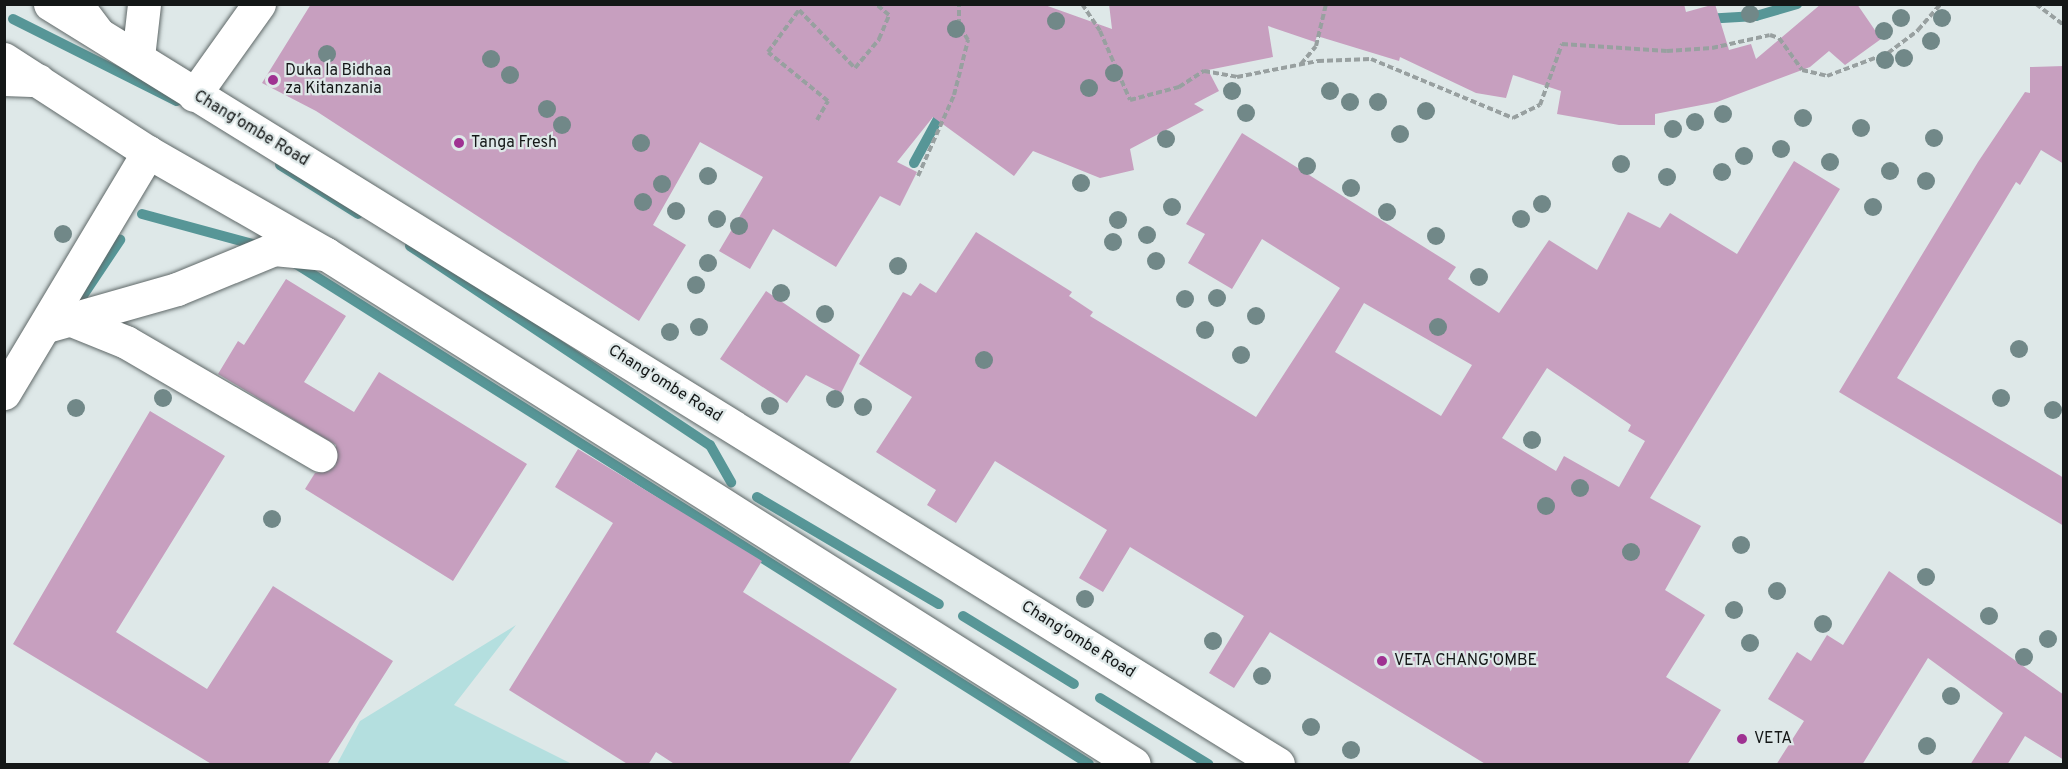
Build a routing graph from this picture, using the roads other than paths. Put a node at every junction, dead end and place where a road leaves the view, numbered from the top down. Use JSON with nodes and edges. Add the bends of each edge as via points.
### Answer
{"nodes":[{"id":1,"x":50,"y":4,"type":"edge"},
{"id":2,"x":76,"y":4,"type":"edge"},
{"id":3,"x":144,"y":4,"type":"edge"},
{"id":4,"x":259,"y":4,"type":"edge"},
{"id":5,"x":97,"y":32,"type":"junction"},
{"id":6,"x":138,"y":57,"type":"junction"},
{"id":7,"x":4,"y":59,"type":"edge"},
{"id":8,"x":4,"y":79,"type":"edge"},
{"id":9,"x":38,"y":80,"type":"junction"},
{"id":10,"x":194,"y":94,"type":"junction"},
{"id":11,"x":148,"y":152,"type":"junction"},
{"id":12,"x":326,"y":255,"type":"junction"},
{"id":13,"x":60,"y":323,"type":"junction"},
{"id":14,"x":4,"y":393,"type":"edge"},
{"id":15,"x":320,"y":455,"type":"dead end"},
{"id":16,"x":1134,"y":765,"type":"edge"},
{"id":17,"x":1278,"y":765,"type":"edge"}],
"edges":[{"from":1,"to":5,"type":"main road","name":"Chang'ombe Road"},
{"from":2,"to":5,"type":"main road"},
{"from":3,"to":6,"type":"main road"},
{"from":4,"to":10,"type":"main road"},
{"from":5,"to":6,"type":"main road","name":"Chang'ombe Road"},
{"from":6,"to":10,"type":"main road","name":"Chang'ombe Road"},
{"from":7,"to":9,"type":"main road"},
{"from":8,"to":9,"type":"main road"},
{"from":9,"to":11,"type":"main road"},
{"from":10,"to":17,"type":"main road","name":"Chang'ombe Road"},
{"from":11,"to":12,"type":"main road"},
{"from":11,"to":13,"type":"main road"},
{"from":12,"to":13,"type":"main road","via":[[274,249],[177,289]]},
{"from":12,"to":16,"type":"main road"},
{"from":13,"to":14,"type":"main road"},
{"from":13,"to":15,"type":"main road","via":[[126,342]]}]}
